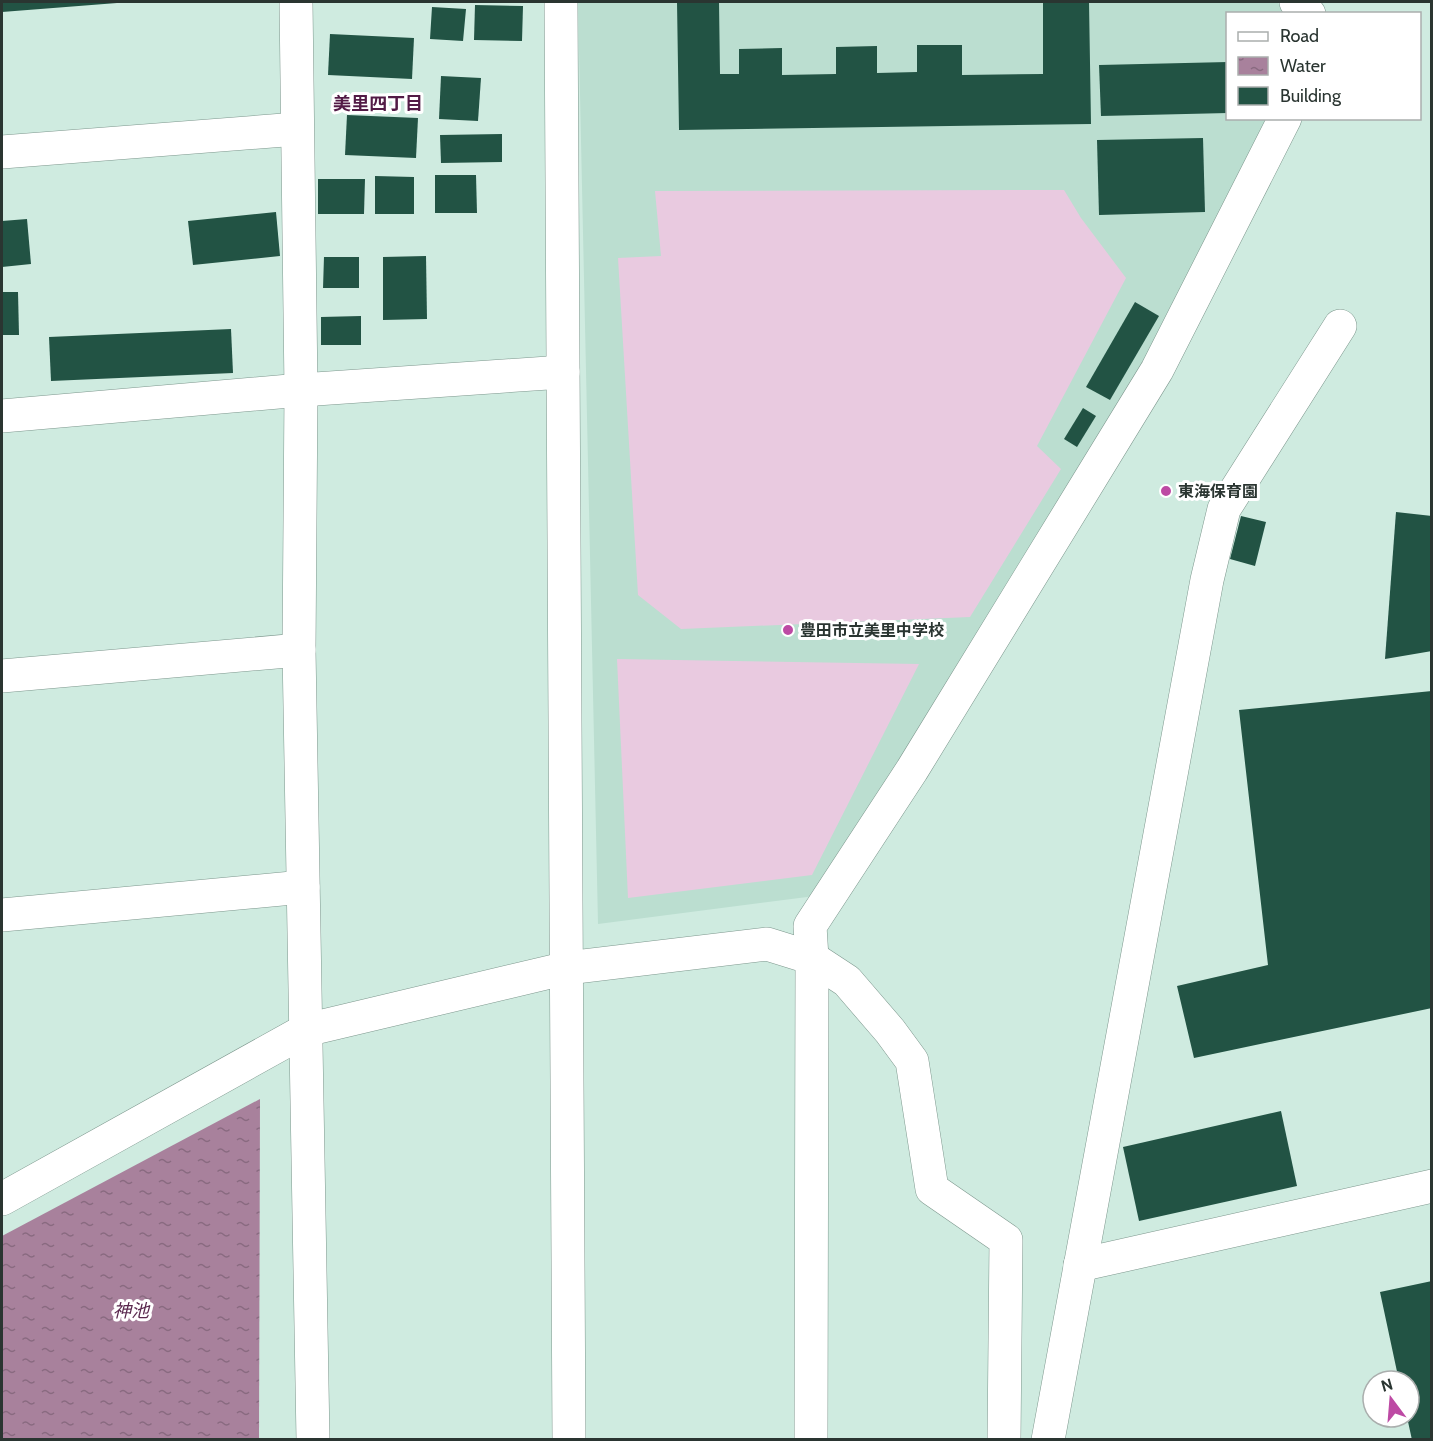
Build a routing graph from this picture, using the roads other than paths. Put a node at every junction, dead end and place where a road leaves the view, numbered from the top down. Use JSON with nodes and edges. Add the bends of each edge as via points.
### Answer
{"nodes":[{"id":1,"x":296,"y":2,"type":"edge"},
{"id":2,"x":561,"y":2,"type":"edge"},
{"id":3,"x":1284,"y":120,"type":"edge"},
{"id":4,"x":297,"y":129,"type":"junction"},
{"id":5,"x":2,"y":152,"type":"edge"},
{"id":6,"x":1340,"y":326,"type":"dead end"},
{"id":7,"x":563,"y":372,"type":"junction"},
{"id":8,"x":301,"y":390,"type":"junction"},
{"id":9,"x":2,"y":416,"type":"edge"},
{"id":10,"x":299,"y":650,"type":"junction"},
{"id":11,"x":2,"y":676,"type":"edge"},
{"id":12,"x":303,"y":887,"type":"junction"},
{"id":13,"x":2,"y":915,"type":"edge"},
{"id":14,"x":812,"y":958,"type":"junction"},
{"id":15,"x":567,"y":968,"type":"junction"},
{"id":16,"x":306,"y":1030,"type":"junction"},
{"id":17,"x":1431,"y":1186,"type":"edge"},
{"id":18,"x":2,"y":1199,"type":"edge"},
{"id":19,"x":1080,"y":1265,"type":"junction"},
{"id":20,"x":313,"y":1440,"type":"edge"},
{"id":21,"x":569,"y":1440,"type":"edge"},
{"id":22,"x":811,"y":1440,"type":"edge"},
{"id":23,"x":1004,"y":1440,"type":"edge"},
{"id":24,"x":1048,"y":1440,"type":"edge"}],
"edges":[{"from":1,"to":4,"type":"street"},
{"from":2,"to":7,"type":"street"},
{"from":3,"to":14,"type":"street","via":[[1157,370],[918,760],[810,926]]},
{"from":4,"to":5,"type":"street"},
{"from":4,"to":8,"type":"street"},
{"from":6,"to":19,"type":"street","via":[[1224,509],[1207,580]]},
{"from":7,"to":8,"type":"street"},
{"from":7,"to":15,"type":"street"},
{"from":8,"to":9,"type":"street"},
{"from":8,"to":10,"type":"street"},
{"from":10,"to":11,"type":"street"},
{"from":10,"to":12,"type":"street"},
{"from":12,"to":13,"type":"street"},
{"from":12,"to":16,"type":"street"},
{"from":14,"to":15,"type":"street","via":[[766,944]]},
{"from":14,"to":22,"type":"street"},
{"from":14,"to":23,"type":"street","via":[[847,981],[912,1061],[932,1189],[1006,1240]]},
{"from":15,"to":16,"type":"street"},
{"from":15,"to":21,"type":"street"},
{"from":16,"to":18,"type":"street"},
{"from":16,"to":20,"type":"street"},
{"from":17,"to":19,"type":"street"},
{"from":19,"to":24,"type":"street"}]}
